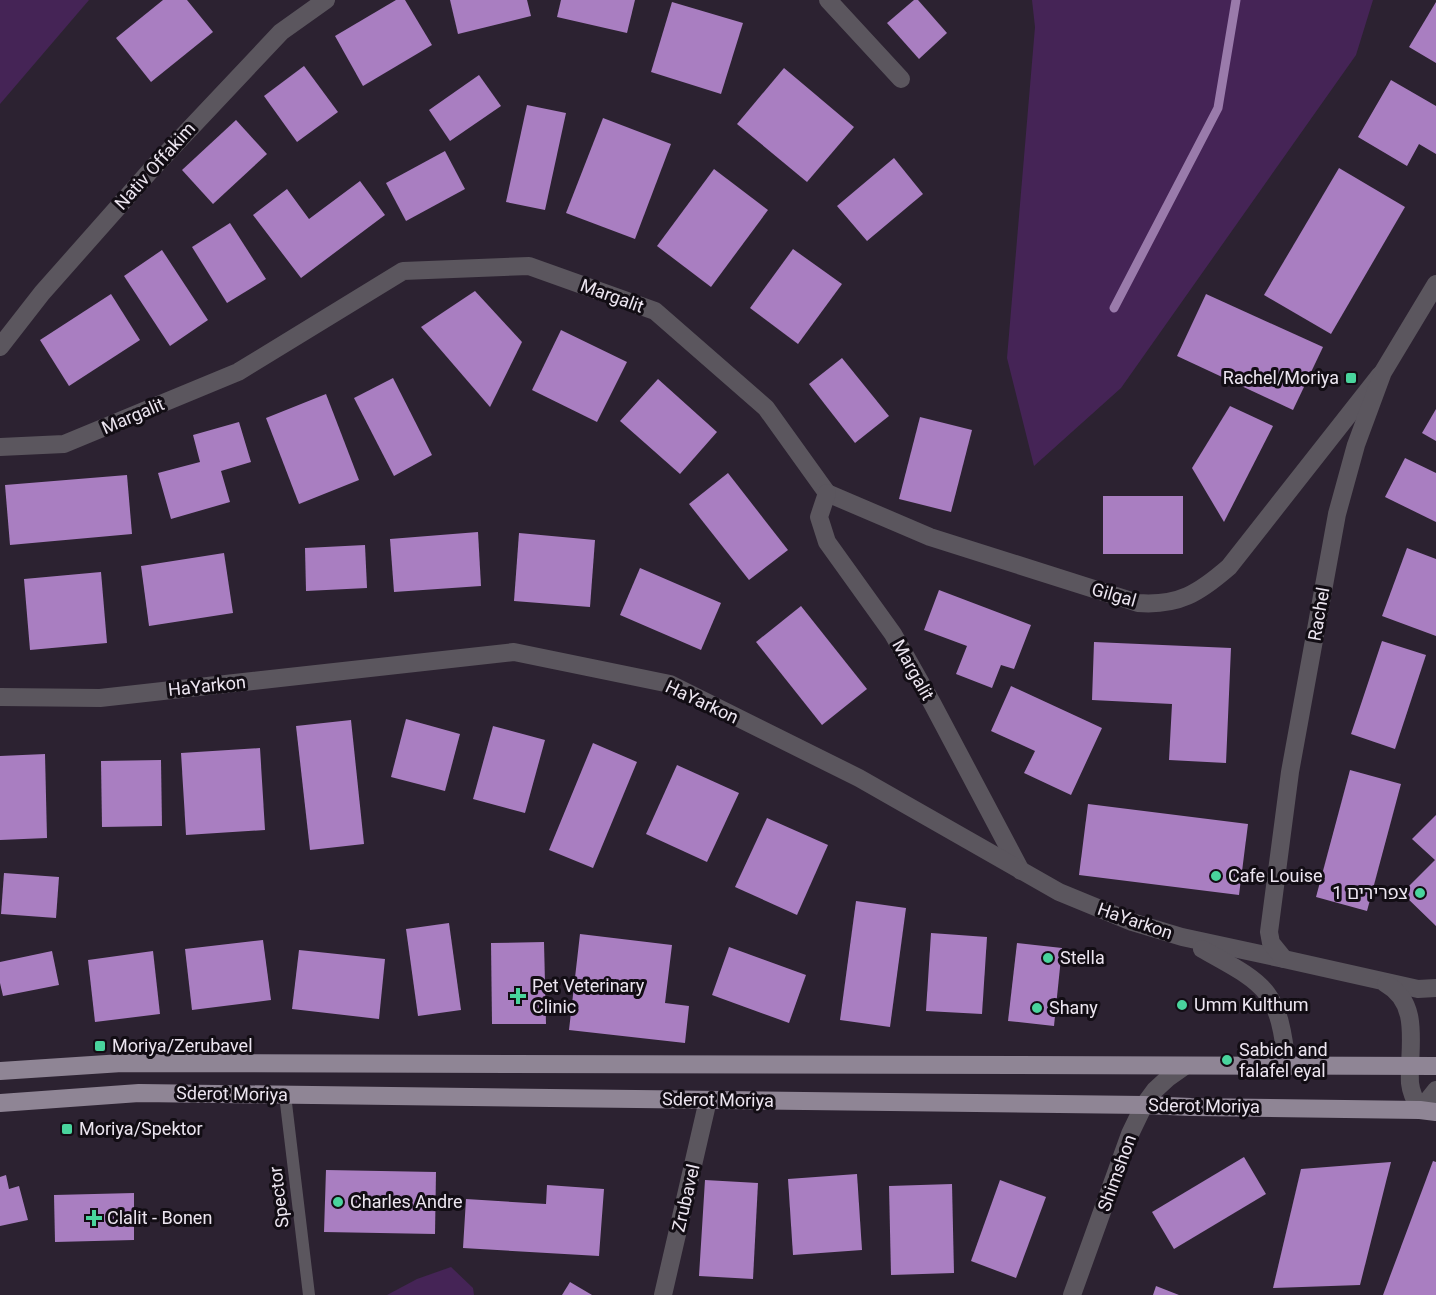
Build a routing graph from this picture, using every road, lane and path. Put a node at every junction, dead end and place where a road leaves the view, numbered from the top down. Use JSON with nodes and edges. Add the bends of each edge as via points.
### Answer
{"nodes":[{"id":1,"x":326,"y":0,"type":"edge"},
{"id":2,"x":828,"y":0,"type":"edge"},
{"id":3,"x":901,"y":79,"type":"dead end"},
{"id":4,"x":1436,"y":284,"type":"edge"},
{"id":5,"x":0,"y":347,"type":"edge"},
{"id":6,"x":1383,"y":372,"type":"junction"},
{"id":7,"x":0,"y":447,"type":"edge"},
{"id":8,"x":827,"y":493,"type":"junction"},
{"id":9,"x":0,"y":697,"type":"edge"},
{"id":10,"x":1021,"y":871,"type":"junction"},
{"id":11,"x":1182,"y":938,"type":"junction"},
{"id":12,"x":1284,"y":959,"type":"junction"},
{"id":13,"x":1380,"y":980,"type":"junction"},
{"id":14,"x":1436,"y":988,"type":"edge"},
{"id":15,"x":1185,"y":1066,"type":"junction"},
{"id":16,"x":1436,"y":1066,"type":"edge"},
{"id":17,"x":1287,"y":1067,"type":"junction"},
{"id":18,"x":1411,"y":1067,"type":"junction"},
{"id":19,"x":0,"y":1071,"type":"edge"},
{"id":20,"x":1436,"y":1090,"type":"edge"},
{"id":21,"x":285,"y":1095,"type":"junction"},
{"id":22,"x":708,"y":1100,"type":"junction"},
{"id":23,"x":0,"y":1102,"type":"edge"},
{"id":24,"x":1144,"y":1105,"type":"junction"},
{"id":25,"x":1428,"y":1111,"type":"edge"},
{"id":26,"x":309,"y":1295,"type":"edge"},
{"id":27,"x":663,"y":1295,"type":"edge"},
{"id":28,"x":1072,"y":1295,"type":"edge"}],
"edges":[{"from":1,"to":5,"type":"street","name":"Nativ Offakim","via":[[281,32],[150,171],[42,293]]},
{"from":2,"to":3,"type":"street"},
{"from":4,"to":6,"type":"street","name":"Rachel"},
{"from":6,"to":8,"type":"street","name":"Gilgal","via":[[1229,567],[1192,595],[1159,605],[1138,603],[930,537]]},
{"from":6,"to":12,"type":"street","name":"Rachel","via":[[1337,514],[1290,772],[1269,932],[1271,943]]},
{"from":7,"to":8,"type":"street","name":"Margalit","via":[[64,444],[238,372],[403,271],[529,266],[655,311],[766,408]]},
{"from":8,"to":10,"type":"street","name":"Margalit","via":[[819,517],[827,542],[893,634]]},
{"from":9,"to":10,"type":"street","name":"HaYarkon","via":[[100,698],[514,652],[670,684],[859,778]]},
{"from":10,"to":11,"type":"street","name":"HaYarkon","via":[[1093,907]]},
{"from":11,"to":12,"type":"street","name":"HaYarkon"},
{"from":11,"to":17,"type":"street","via":[[1235,966],[1269,994],[1281,1027]]},
{"from":12,"to":13,"type":"street","name":"HaYarkon"},
{"from":13,"to":14,"type":"street","name":"HaYarkon","via":[[1418,989]]},
{"from":13,"to":18,"type":"street","via":[[1400,994],[1407,1008]]},
{"from":15,"to":17,"type":"main road","name":"Sderot Moriya"},
{"from":15,"to":19,"type":"main road","name":"Sderot Moriya","via":[[122,1063]]},
{"from":15,"to":24,"type":"street","name":"Shimshon","via":[[1155,1090]]},
{"from":16,"to":18,"type":"main road","name":"Sderot Moriya"},
{"from":17,"to":18,"type":"main road","name":"Sderot Moriya"},
{"from":18,"to":25,"type":"street","via":[[1414,1099]]},
{"from":20,"to":25,"type":"street"},
{"from":21,"to":22,"type":"main road","name":"Sderot Moriya"},
{"from":21,"to":23,"type":"main road","name":"Sderot Moriya","via":[[139,1093]]},
{"from":21,"to":26,"type":"lane","name":"Spector"},
{"from":22,"to":24,"type":"main road","name":"Sderot Moriya"},
{"from":22,"to":27,"type":"street","name":"Zrubavel"},
{"from":24,"to":25,"type":"main road","name":"Sderot Moriya"},
{"from":24,"to":28,"type":"street","name":"Shimshon"}]}
